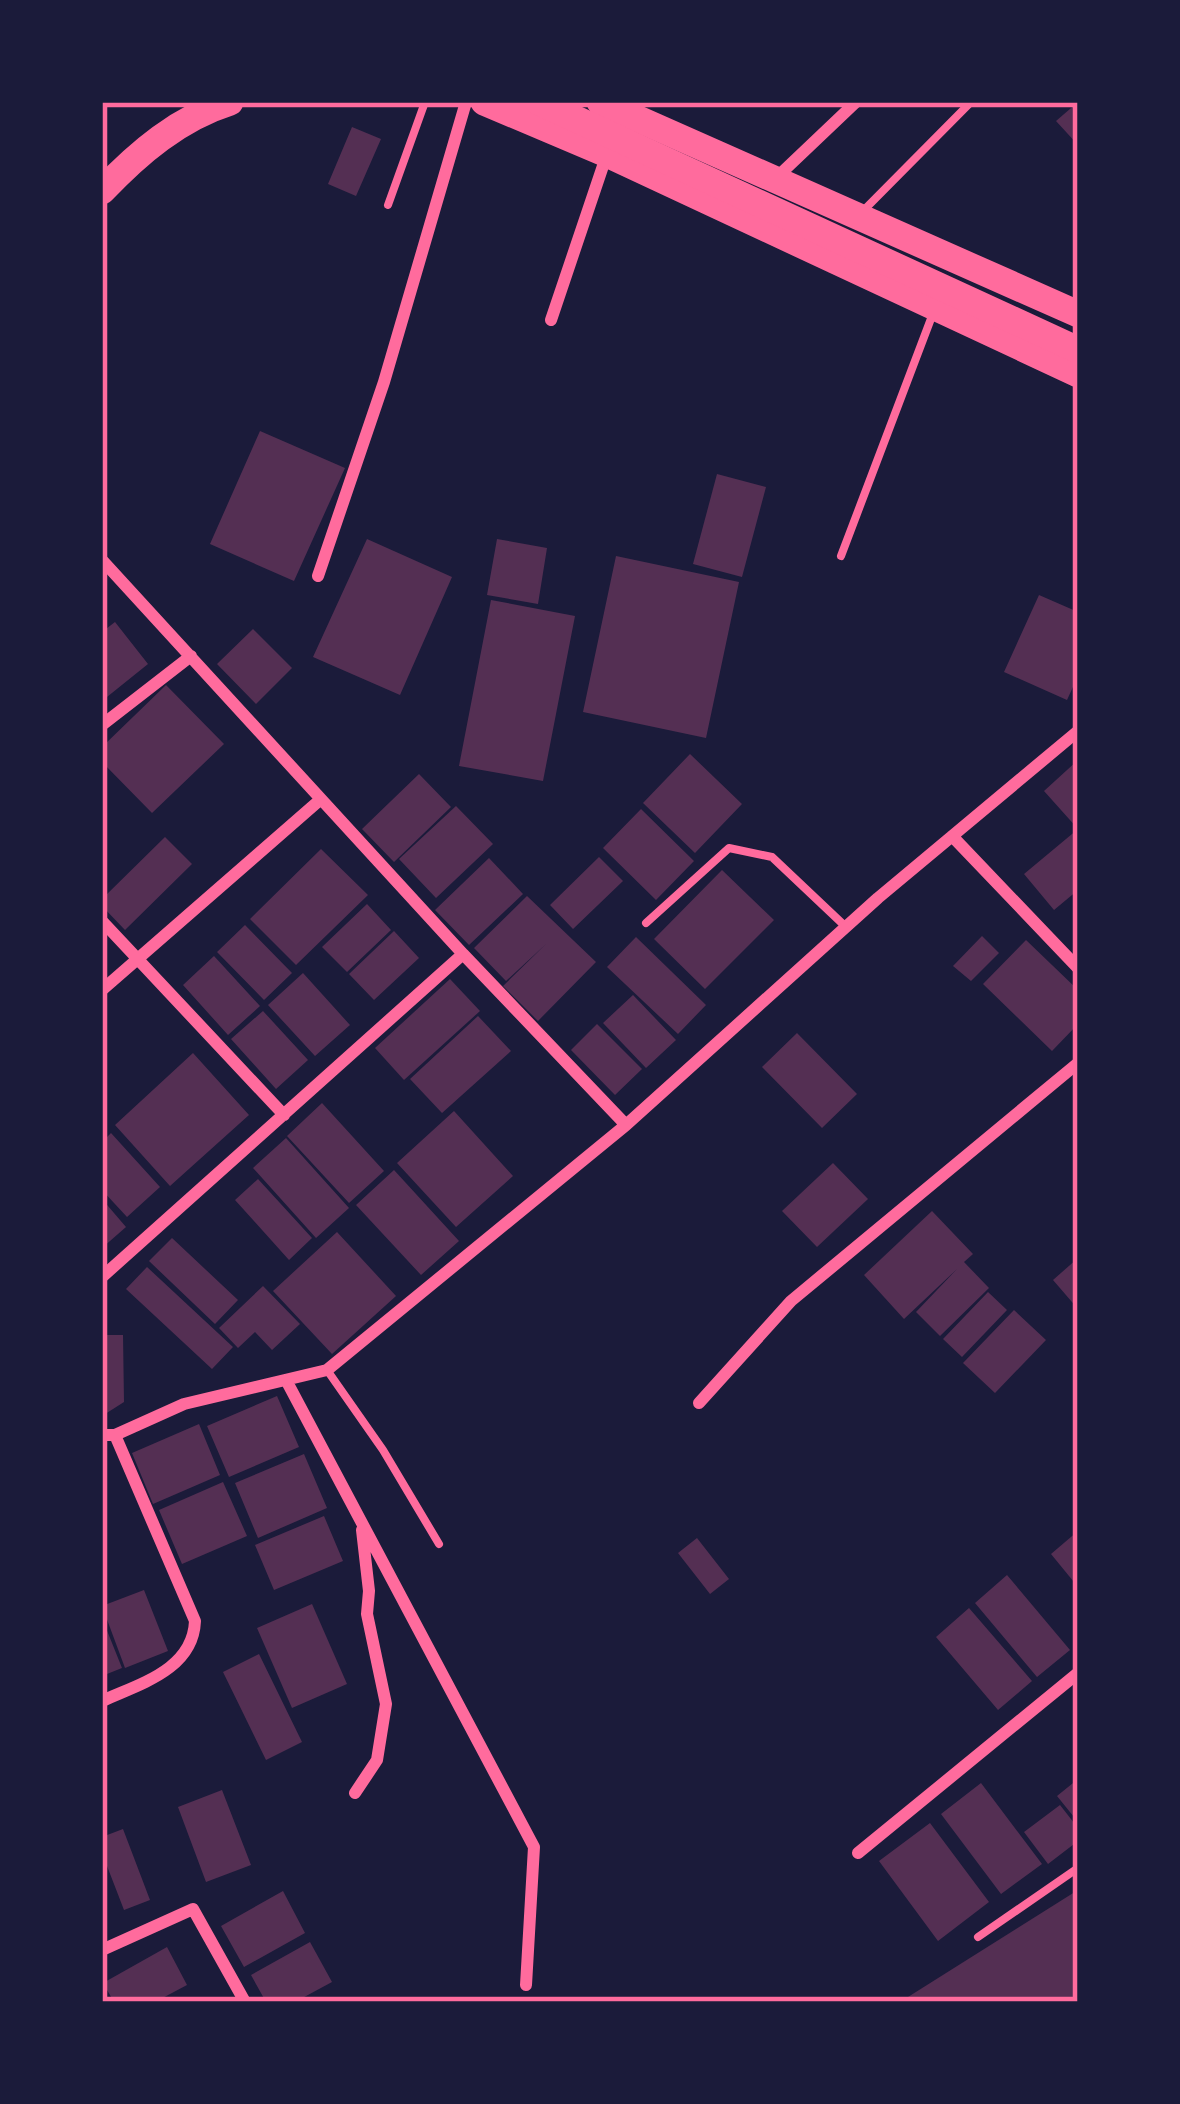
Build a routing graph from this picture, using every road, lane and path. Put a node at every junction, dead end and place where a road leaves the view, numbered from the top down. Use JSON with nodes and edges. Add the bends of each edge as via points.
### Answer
{"nodes":[{"id":1,"x":230,"y":102,"type":"edge"},
{"id":2,"x":425,"y":102,"type":"edge"},
{"id":3,"x":466,"y":102,"type":"edge"},
{"id":4,"x":484,"y":102,"type":"edge"},
{"id":5,"x":539,"y":102,"type":"edge"},
{"id":6,"x":601,"y":102,"type":"edge"},
{"id":7,"x":856,"y":102,"type":"edge"},
{"id":8,"x":971,"y":102,"type":"edge"},
{"id":9,"x":608,"y":154,"type":"junction"},
{"id":10,"x":774,"y":180,"type":"junction"},
{"id":11,"x":102,"y":191,"type":"edge"},
{"id":12,"x":388,"y":205,"type":"dead end"},
{"id":13,"x":857,"y":217,"type":"junction"},
{"id":14,"x":935,"y":307,"type":"junction"},
{"id":15,"x":1078,"y":314,"type":"edge"},
{"id":16,"x":551,"y":320,"type":"dead end"},
{"id":17,"x":1077,"y":358,"type":"edge"},
{"id":18,"x":841,"y":556,"type":"dead end"},
{"id":19,"x":102,"y":560,"type":"edge"},
{"id":20,"x":318,"y":576,"type":"dead end"},
{"id":21,"x":191,"y":656,"type":"junction"},
{"id":22,"x":102,"y":725,"type":"edge"},
{"id":23,"x":1078,"y":731,"type":"edge"},
{"id":24,"x":321,"y":799,"type":"junction"},
{"id":25,"x":952,"y":836,"type":"junction"},
{"id":26,"x":102,"y":921,"type":"edge"},
{"id":27,"x":646,"y":923,"type":"dead end"},
{"id":28,"x":846,"y":926,"type":"junction"},
{"id":29,"x":463,"y":955,"type":"junction"},
{"id":30,"x":136,"y":961,"type":"junction"},
{"id":31,"x":1078,"y":968,"type":"edge"},
{"id":32,"x":102,"y":990,"type":"edge"},
{"id":33,"x":1078,"y":1063,"type":"edge"},
{"id":34,"x":284,"y":1115,"type":"junction"},
{"id":35,"x":626,"y":1125,"type":"junction"},
{"id":36,"x":102,"y":1277,"type":"edge"},
{"id":37,"x":327,"y":1370,"type":"junction"},
{"id":38,"x":286,"y":1380,"type":"junction"},
{"id":39,"x":699,"y":1403,"type":"dead end"},
{"id":40,"x":109,"y":1435,"type":"edge"},
{"id":41,"x":361,"y":1523,"type":"junction"},
{"id":42,"x":439,"y":1544,"type":"dead end"},
{"id":43,"x":1078,"y":1673,"type":"edge"},
{"id":44,"x":102,"y":1701,"type":"edge"},
{"id":45,"x":356,"y":1793,"type":"dead end"},
{"id":46,"x":858,"y":1852,"type":"dead end"},
{"id":47,"x":1078,"y":1868,"type":"edge"},
{"id":48,"x":978,"y":1937,"type":"dead end"},
{"id":49,"x":102,"y":1950,"type":"edge"},
{"id":50,"x":526,"y":1985,"type":"dead end"},
{"id":51,"x":245,"y":2002,"type":"edge"}],
"edges":[{"from":1,"to":11,"type":"main road","via":[[136,155]]},
{"from":2,"to":12,"type":"lane"},
{"from":3,"to":20,"type":"street"},
{"from":4,"to":9,"type":"main road"},
{"from":5,"to":17,"type":"main road"},
{"from":6,"to":10,"type":"main road"},
{"from":7,"to":10,"type":"street"},
{"from":8,"to":13,"type":"lane"},
{"from":9,"to":14,"type":"main road"},
{"from":9,"to":16,"type":"street"},
{"from":10,"to":13,"type":"main road"},
{"from":13,"to":15,"type":"main road"},
{"from":14,"to":17,"type":"main road"},
{"from":14,"to":18,"type":"lane"},
{"from":19,"to":21,"type":"street"},
{"from":21,"to":22,"type":"street"},
{"from":21,"to":24,"type":"street"},
{"from":23,"to":25,"type":"street"},
{"from":24,"to":29,"type":"street"},
{"from":24,"to":30,"type":"street"},
{"from":25,"to":28,"type":"street"},
{"from":25,"to":31,"type":"street"},
{"from":26,"to":30,"type":"street"},
{"from":27,"to":28,"type":"lane","via":[[729,848],[772,857]]},
{"from":28,"to":35,"type":"street"},
{"from":29,"to":34,"type":"street"},
{"from":29,"to":35,"type":"street"},
{"from":30,"to":32,"type":"street"},
{"from":30,"to":34,"type":"street"},
{"from":33,"to":39,"type":"street","via":[[791,1301]]},
{"from":34,"to":36,"type":"street"},
{"from":35,"to":37,"type":"street"},
{"from":37,"to":38,"type":"street"},
{"from":37,"to":42,"type":"lane"},
{"from":38,"to":40,"type":"street","via":[[184,1404]]},
{"from":38,"to":41,"type":"street"},
{"from":40,"to":44,"type":"street","via":[[195,1621],[179,1660]]},
{"from":41,"to":45,"type":"street","via":[[367,1615],[386,1704],[377,1760]]},
{"from":41,"to":50,"type":"street","via":[[534,1847]]},
{"from":43,"to":46,"type":"street"},
{"from":47,"to":48,"type":"lane"},
{"from":49,"to":51,"type":"street","via":[[193,1909]]}]}
